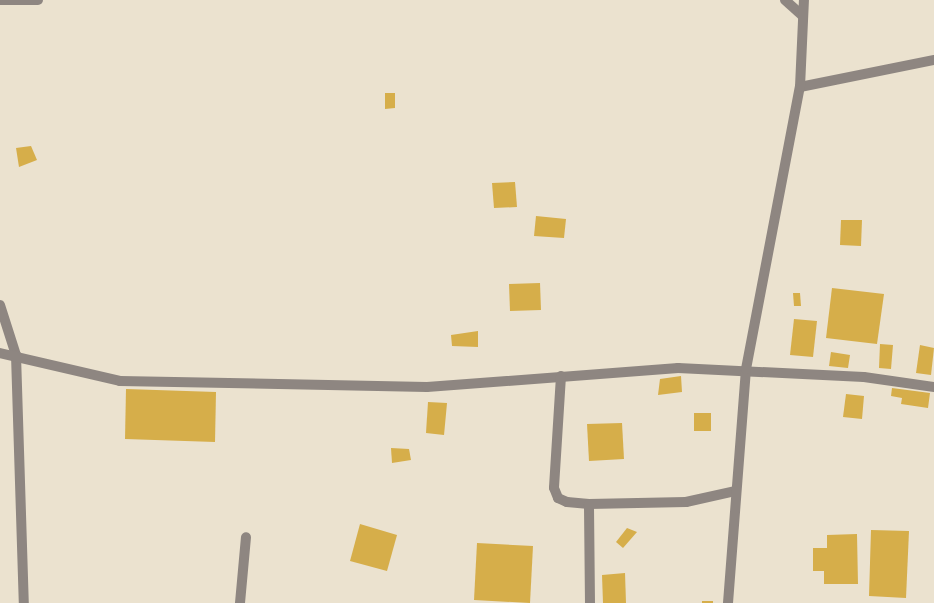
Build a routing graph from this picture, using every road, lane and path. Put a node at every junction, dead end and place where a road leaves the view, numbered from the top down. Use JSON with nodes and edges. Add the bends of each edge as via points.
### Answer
{"nodes":[{"id":1,"x":0,"y":0,"type":"edge"},
{"id":2,"x":38,"y":0,"type":"edge"},
{"id":3,"x":785,"y":0,"type":"edge"},
{"id":4,"x":804,"y":0,"type":"edge"},
{"id":5,"x":803,"y":16,"type":"junction"},
{"id":6,"x":934,"y":60,"type":"edge"},
{"id":7,"x":800,"y":87,"type":"junction"},
{"id":8,"x":0,"y":305,"type":"edge"},
{"id":9,"x":0,"y":352,"type":"edge"},
{"id":10,"x":16,"y":355,"type":"junction"},
{"id":11,"x":746,"y":369,"type":"junction"},
{"id":12,"x":561,"y":376,"type":"junction"},
{"id":13,"x":934,"y":387,"type":"edge"},
{"id":14,"x":735,"y":491,"type":"junction"},
{"id":15,"x":589,"y":504,"type":"junction"},
{"id":16,"x":246,"y":537,"type":"dead end"},
{"id":17,"x":24,"y":603,"type":"edge"},
{"id":18,"x":240,"y":603,"type":"edge"},
{"id":19,"x":590,"y":603,"type":"edge"},
{"id":20,"x":728,"y":603,"type":"edge"}],
"edges":[{"from":1,"to":2,"type":"street"},
{"from":3,"to":5,"type":"street"},
{"from":4,"to":5,"type":"street"},
{"from":5,"to":7,"type":"street"},
{"from":6,"to":7,"type":"street"},
{"from":7,"to":11,"type":"street"},
{"from":8,"to":10,"type":"street"},
{"from":9,"to":10,"type":"street"},
{"from":10,"to":12,"type":"street","via":[[120,381],[427,387]]},
{"from":10,"to":17,"type":"street"},
{"from":11,"to":12,"type":"street","via":[[638,368]]},
{"from":11,"to":13,"type":"street","via":[[864,377]]},
{"from":11,"to":14,"type":"street"},
{"from":12,"to":15,"type":"street","via":[[554,488],[558,498]]},
{"from":14,"to":15,"type":"street","via":[[686,502]]},
{"from":14,"to":20,"type":"street"},
{"from":15,"to":19,"type":"street"},
{"from":16,"to":18,"type":"street"}]}
